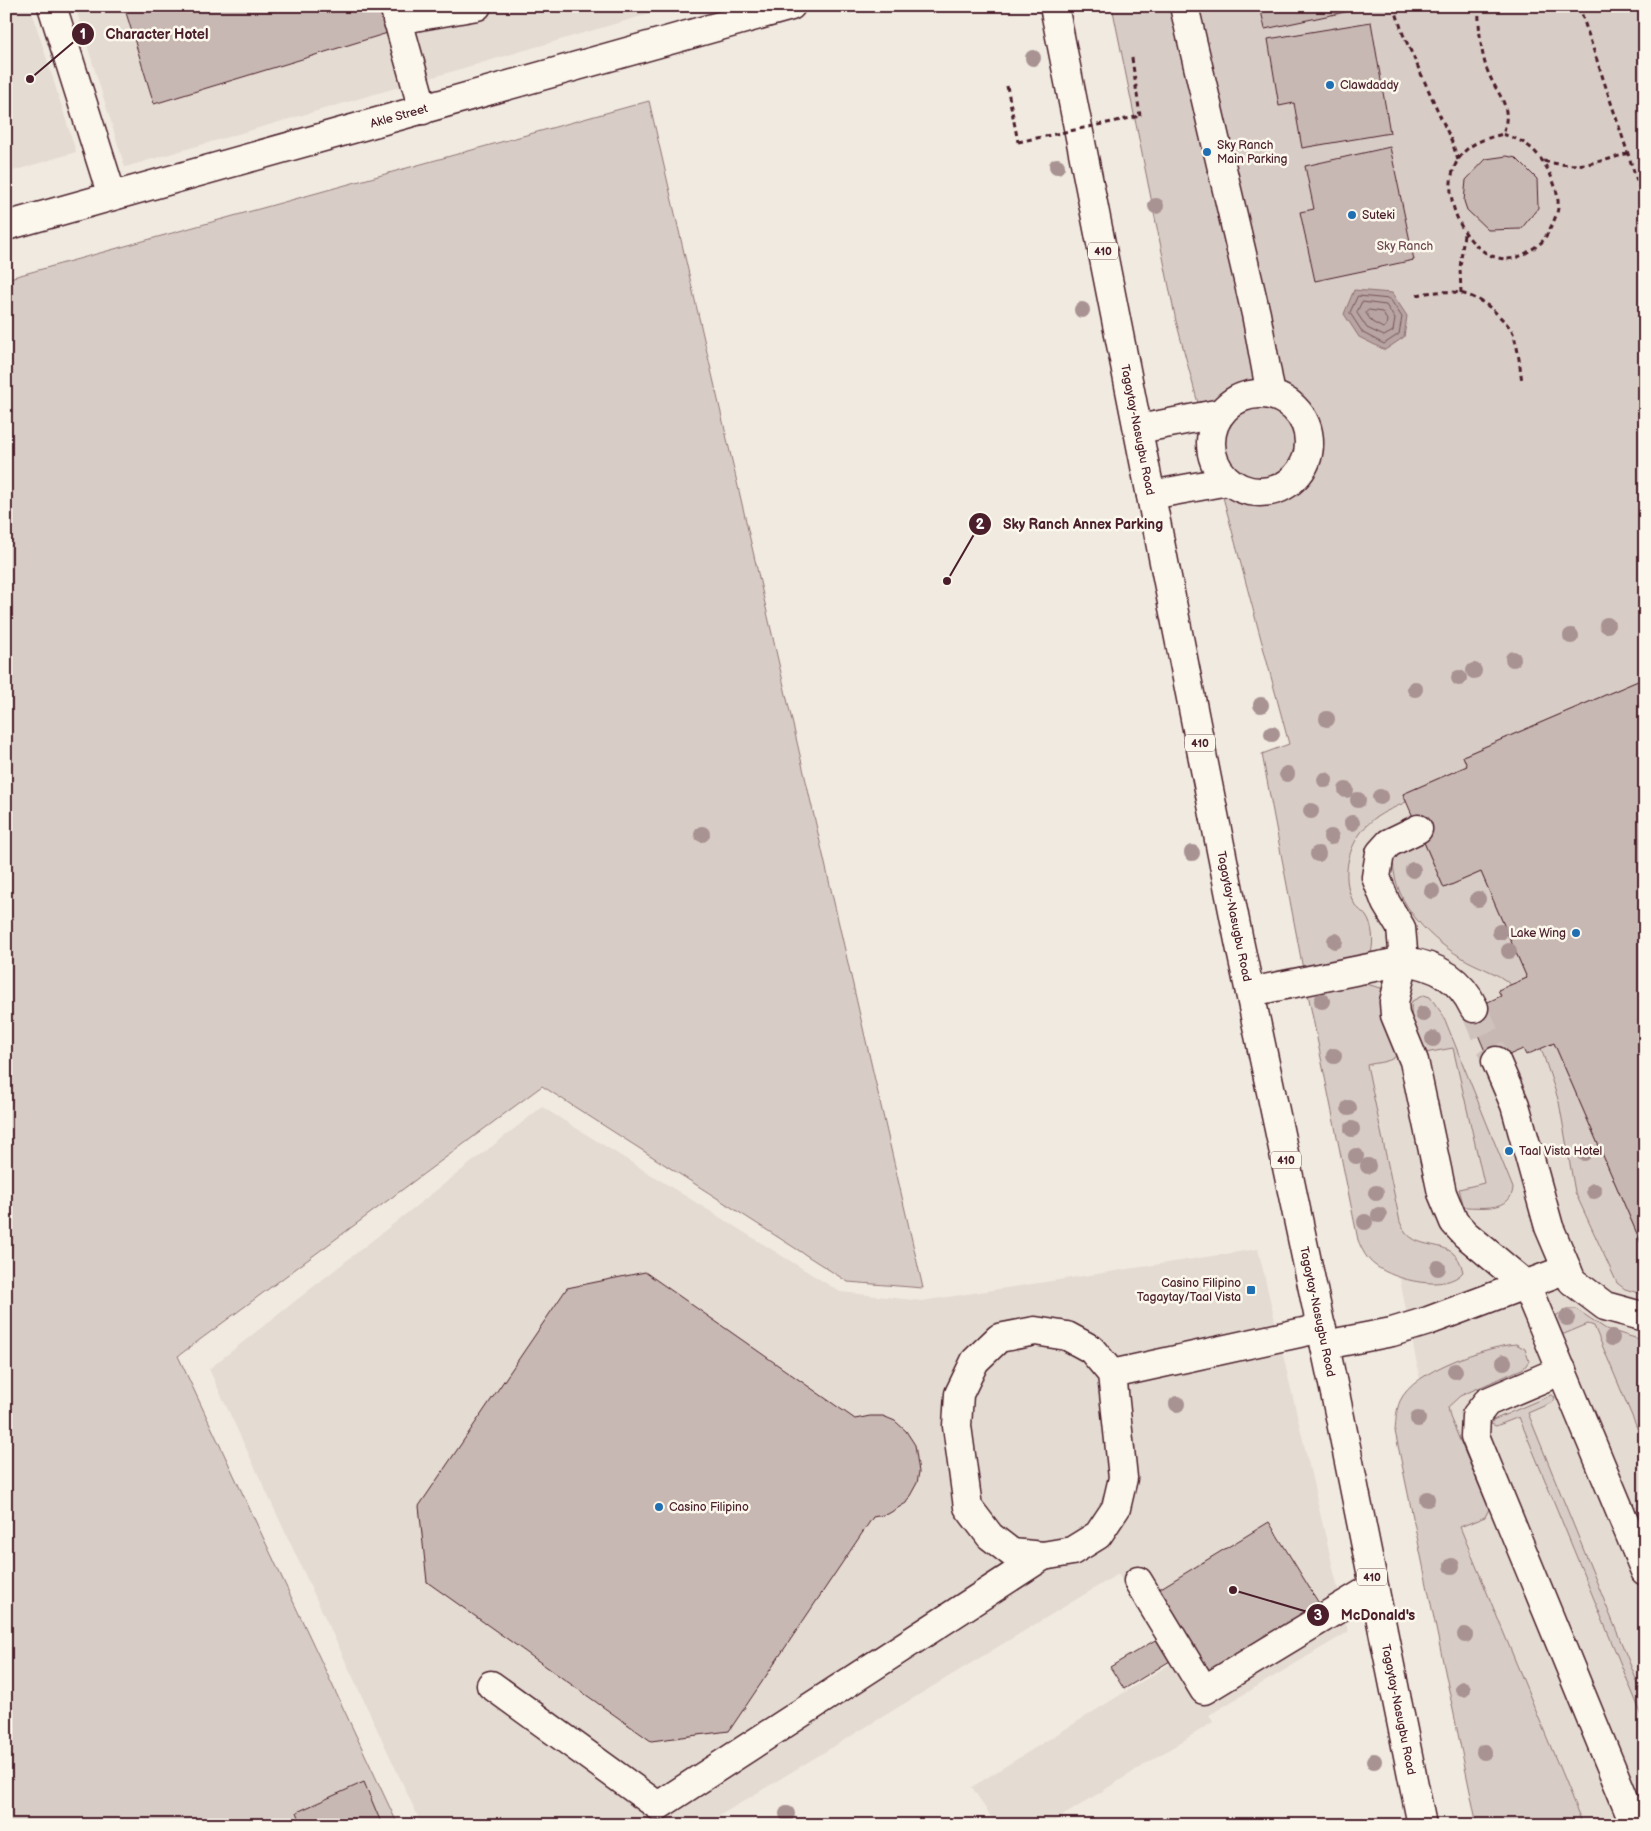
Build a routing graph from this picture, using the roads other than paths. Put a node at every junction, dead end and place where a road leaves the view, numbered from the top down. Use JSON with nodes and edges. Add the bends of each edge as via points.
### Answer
{"nodes":[{"id":1,"x":52,"y":6,"type":"edge"},
{"id":2,"x":477,"y":6,"type":"edge"},
{"id":3,"x":791,"y":6,"type":"edge"},
{"id":4,"x":1054,"y":6,"type":"edge"},
{"id":5,"x":1184,"y":6,"type":"edge"},
{"id":6,"x":396,"y":13,"type":"edge"},
{"id":7,"x":423,"y":110,"type":"junction"},
{"id":8,"x":112,"y":196,"type":"junction"},
{"id":9,"x":6,"y":226,"type":"edge"},
{"id":10,"x":1271,"y":395,"type":"junction"},
{"id":11,"x":1221,"y":413,"type":"junction"},
{"id":12,"x":1139,"y":429,"type":"junction"},
{"id":13,"x":1228,"y":481,"type":"junction"},
{"id":14,"x":1151,"y":495,"type":"junction"},
{"id":15,"x":1415,"y":821,"type":"dead end"},
{"id":16,"x":1404,"y":961,"type":"junction"},
{"id":17,"x":1250,"y":992,"type":"junction"},
{"id":18,"x":1474,"y":1008,"type":"tunnel mouth"},
{"id":19,"x":1496,"y":1061,"type":"tunnel mouth"},
{"id":20,"x":1567,"y":1269,"type":"junction"},
{"id":21,"x":1526,"y":1285,"type":"junction"},
{"id":22,"x":1645,"y":1317,"type":"edge"},
{"id":23,"x":1324,"y":1336,"type":"junction"},
{"id":24,"x":1562,"y":1370,"type":"junction"},
{"id":25,"x":1112,"y":1374,"type":"junction"},
{"id":26,"x":1043,"y":1556,"type":"junction"},
{"id":27,"x":1645,"y":1571,"type":"edge"},
{"id":28,"x":1138,"y":1581,"type":"dead end"},
{"id":29,"x":1374,"y":1587,"type":"junction"},
{"id":30,"x":491,"y":1685,"type":"dead end"},
{"id":31,"x":1422,"y":1825,"type":"edge"},
{"id":32,"x":1635,"y":1825,"type":"edge"}],
"edges":[{"from":1,"to":8,"type":"main road"},
{"from":2,"to":6,"type":"main road"},
{"from":3,"to":7,"type":"main road","name":"Akle Street"},
{"from":4,"to":12,"type":"main road","name":"Tagaytay-Nasugbu Road","number":"410"},
{"from":5,"to":10,"type":"main road","via":[[1256,314]]},
{"from":6,"to":7,"type":"main road"},
{"from":7,"to":8,"type":"main road","name":"Akle Street"},
{"from":8,"to":9,"type":"main road","name":"Akle Street"},
{"from":10,"to":11,"type":"main road","via":[[1243,397]]},
{"from":10,"to":13,"type":"main road","via":[[1286,401],[1306,426],[1307,458],[1300,473],[1274,491],[1258,493],[1242,490]]},
{"from":11,"to":12,"type":"main road"},
{"from":11,"to":13,"type":"main road","via":[[1211,436],[1211,449],[1219,472]]},
{"from":12,"to":14,"type":"main road","name":"Tagaytay-Nasugbu Road","number":"410"},
{"from":13,"to":14,"type":"main road"},
{"from":14,"to":17,"type":"main road","name":"Tagaytay-Nasugbu Road","number":"410"},
{"from":15,"to":16,"type":"main road","via":[[1380,828],[1365,844],[1358,871],[1364,899],[1384,935]]},
{"from":16,"to":17,"type":"main road"},
{"from":16,"to":18,"type":"main road","via":[[1422,963],[1452,978]]},
{"from":16,"to":21,"type":"main road","via":[[1394,1002],[1395,1015],[1414,1061],[1447,1208],[1465,1234]]},
{"from":17,"to":23,"type":"main road","name":"Tagaytay-Nasugbu Road","number":"410"},
{"from":19,"to":20,"type":"main road","via":[[1515,1105],[1549,1227]]},
{"from":20,"to":21,"type":"main road"},
{"from":20,"to":22,"type":"main road","via":[[1572,1281],[1605,1306]]},
{"from":21,"to":23,"type":"main road","via":[[1401,1330]]},
{"from":21,"to":24,"type":"main road"},
{"from":23,"to":25,"type":"main road"},
{"from":23,"to":29,"type":"main road","name":"Tagaytay-Nasugbu Road","number":"410"},
{"from":24,"to":27,"type":"main road"},
{"from":24,"to":32,"type":"main road","via":[[1487,1402],[1476,1416],[1475,1436]]},
{"from":25,"to":26,"type":"main road","via":[[1123,1478],[1116,1508],[1098,1535],[1072,1551]]},
{"from":25,"to":26,"type":"main road","via":[[1090,1349],[1067,1336],[1035,1331],[999,1338],[975,1361],[958,1394],[956,1426],[968,1507],[990,1536],[1012,1553]]},
{"from":26,"to":30,"type":"main road","via":[[658,1806]]},
{"from":28,"to":29,"type":"main road","via":[[1204,1690]]},
{"from":29,"to":31,"type":"main road","name":"Tagaytay-Nasugbu Road","number":"410"}]}
